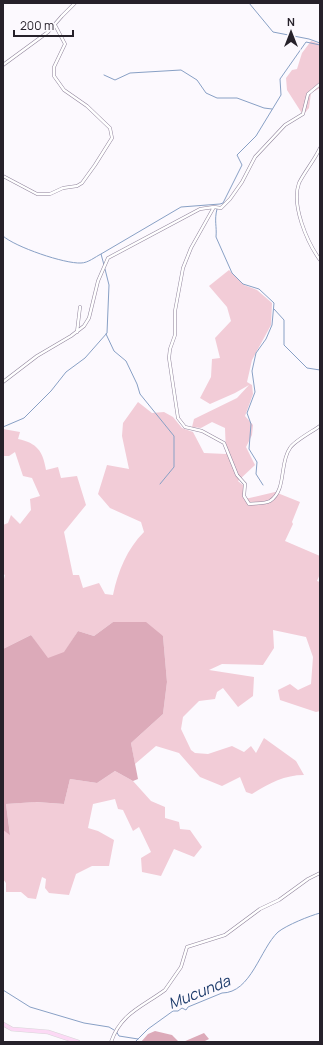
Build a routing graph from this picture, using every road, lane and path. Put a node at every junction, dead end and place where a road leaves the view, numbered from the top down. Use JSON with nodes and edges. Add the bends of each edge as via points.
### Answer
{"nodes":[{"id":1,"x":75,"y":3,"type":"edge"},
{"id":2,"x":55,"y":25,"type":"junction"},
{"id":3,"x":3,"y":66,"type":"edge"},
{"id":4,"x":320,"y":84,"type":"edge"},
{"id":5,"x":320,"y":148,"type":"edge"},
{"id":6,"x":3,"y":176,"type":"edge"},
{"id":7,"x":215,"y":207,"type":"junction"},
{"id":8,"x":320,"y":260,"type":"edge"},
{"id":9,"x":80,"y":307,"type":"dead end"},
{"id":10,"x":77,"y":332,"type":"junction"},
{"id":11,"x":3,"y":382,"type":"edge"},
{"id":12,"x":320,"y":426,"type":"edge"},
{"id":13,"x":320,"y":873,"type":"edge"},
{"id":14,"x":3,"y":1024,"type":"edge"},
{"id":15,"x":78,"y":1042,"type":"edge"},
{"id":16,"x":111,"y":1042,"type":"edge"}],
"edges":[{"from":1,"to":2,"type":"street"},
{"from":2,"to":3,"type":"street"},
{"from":2,"to":6,"type":"street","via":[[65,44],[54,67],[54,76],[64,90],[87,106],[110,128],[112,138],[95,165],[77,186],[63,188],[50,194],[37,194]]},
{"from":4,"to":7,"type":"street","via":[[308,94],[303,114],[284,125],[274,135],[252,161],[230,199],[221,208]]},
{"from":5,"to":8,"type":"street","via":[[300,183],[297,204]]},
{"from":7,"to":10,"type":"street","via":[[200,209],[108,258],[98,281],[89,318]]},
{"from":7,"to":12,"type":"street","via":[[191,248],[183,268],[175,311],[175,335],[169,358],[178,418],[185,427],[202,431],[224,443],[237,475],[245,484],[244,496],[248,504],[268,502],[276,495],[291,446]]},
{"from":9,"to":10,"type":"street"},
{"from":10,"to":11,"type":"street","via":[[37,356]]},
{"from":13,"to":16,"type":"street","via":[[279,900],[260,909],[225,935],[188,947],[181,967],[170,984],[122,1020]]},
{"from":14,"to":15,"type":"main road","via":[[12,1029],[48,1032]]}]}
